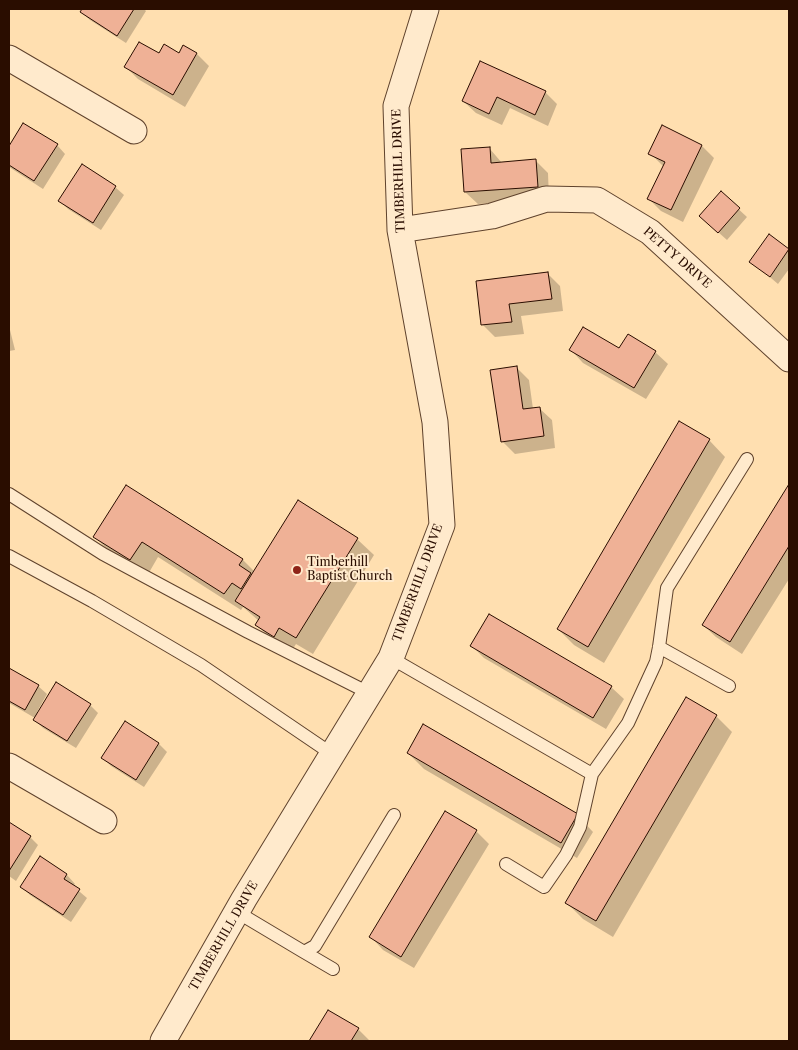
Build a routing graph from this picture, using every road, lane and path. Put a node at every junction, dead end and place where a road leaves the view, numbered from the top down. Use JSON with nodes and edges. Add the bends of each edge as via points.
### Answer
{"nodes":[{"id":1,"x":426,"y":9,"type":"edge"},
{"id":2,"x":9,"y":58,"type":"edge"},
{"id":3,"x":134,"y":131,"type":"dead end"},
{"id":4,"x":400,"y":230,"type":"junction"},
{"id":5,"x":789,"y":359,"type":"edge"},
{"id":6,"x":747,"y":459,"type":"dead end"},
{"id":7,"x":9,"y":494,"type":"edge"},
{"id":8,"x":9,"y":556,"type":"edge"},
{"id":9,"x":659,"y":647,"type":"junction"},
{"id":10,"x":391,"y":658,"type":"junction"},
{"id":11,"x":729,"y":686,"type":"dead end"},
{"id":12,"x":369,"y":693,"type":"junction"},
{"id":13,"x":332,"y":754,"type":"junction"},
{"id":14,"x":9,"y":766,"type":"edge"},
{"id":15,"x":592,"y":774,"type":"junction"},
{"id":16,"x":394,"y":815,"type":"dead end"},
{"id":17,"x":104,"y":821,"type":"dead end"},
{"id":18,"x":506,"y":864,"type":"dead end"},
{"id":19,"x":237,"y":912,"type":"junction"},
{"id":20,"x":304,"y":952,"type":"junction"},
{"id":21,"x":333,"y":969,"type":"dead end"},
{"id":22,"x":163,"y":1041,"type":"edge"}],
"edges":[{"from":1,"to":4,"type":"street","name":"TIMBERHILL DRIVE","via":[[396,106]]},
{"from":2,"to":3,"type":"street"},
{"from":4,"to":5,"type":"street","name":"PETTY DRIVE","via":[[492,216],[546,199],[597,200],[650,232]]},
{"from":4,"to":10,"type":"street","name":"TIMBERHILL DRIVE","via":[[435,422],[442,525]]},
{"from":6,"to":9,"type":"lane","via":[[667,588]]},
{"from":7,"to":12,"type":"lane","via":[[103,554]]},
{"from":8,"to":13,"type":"lane","via":[[201,665]]},
{"from":9,"to":11,"type":"lane"},
{"from":9,"to":15,"type":"lane","via":[[656,662],[628,723]]},
{"from":10,"to":12,"type":"street","name":"TIMBERHILL DRIVE"},
{"from":10,"to":15,"type":"lane"},
{"from":12,"to":13,"type":"street","name":"TIMBERHILL DRIVE"},
{"from":13,"to":19,"type":"street","name":"TIMBERHILL DRIVE"},
{"from":14,"to":17,"type":"street"},
{"from":15,"to":18,"type":"lane","via":[[580,827],[544,887]]},
{"from":16,"to":20,"type":"lane","via":[[321,938]]},
{"from":19,"to":20,"type":"lane"},
{"from":19,"to":22,"type":"street","name":"TIMBERHILL DRIVE"},
{"from":20,"to":21,"type":"lane"}]}
